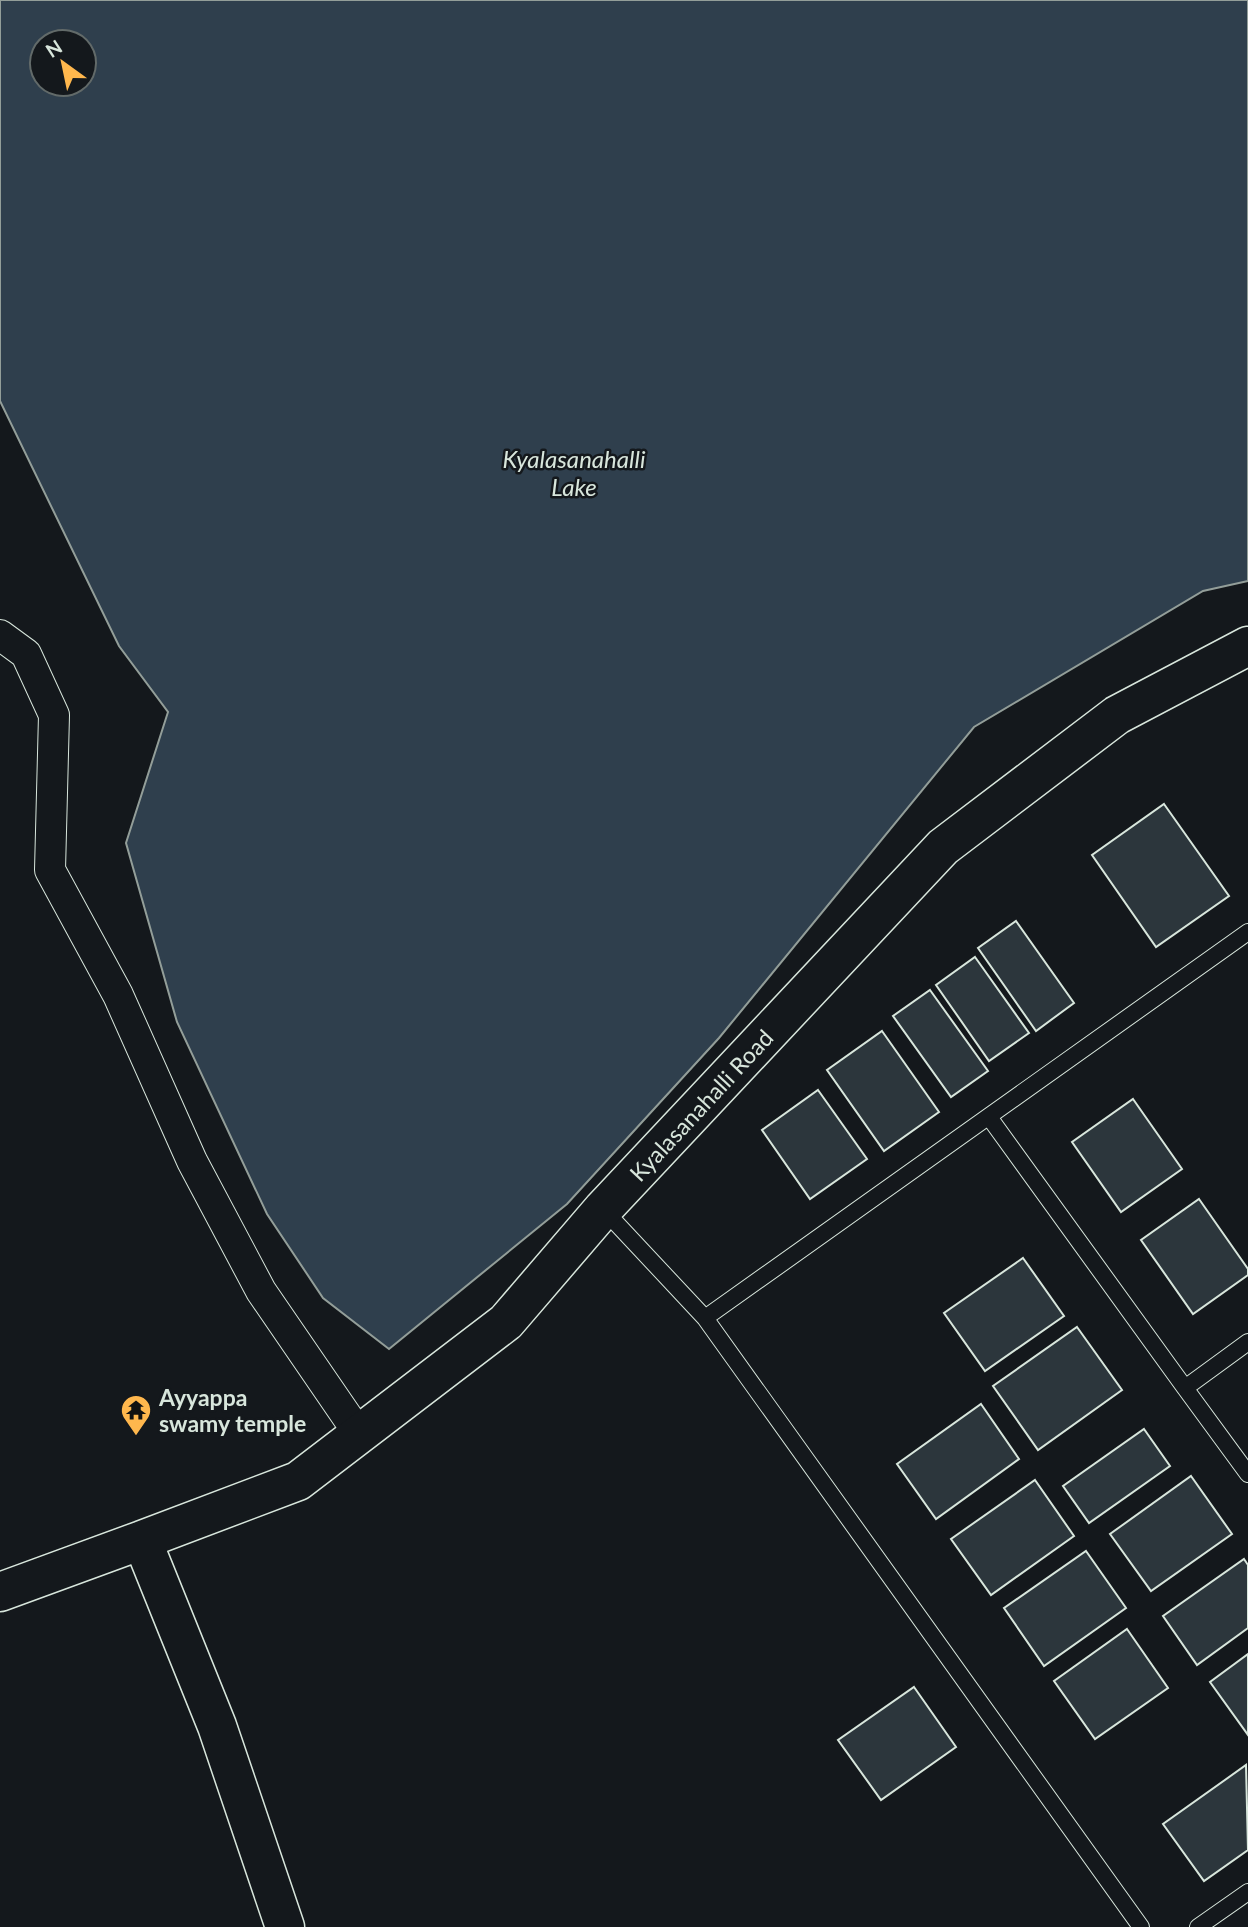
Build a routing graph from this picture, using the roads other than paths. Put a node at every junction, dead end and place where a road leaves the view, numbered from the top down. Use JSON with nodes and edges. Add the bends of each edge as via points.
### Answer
{"nodes":[{"id":1,"x":0,"y":635,"type":"edge"},
{"id":2,"x":1248,"y":646,"type":"edge"},
{"id":3,"x":1248,"y":932,"type":"edge"},
{"id":4,"x":989,"y":1117,"type":"junction"},
{"id":5,"x":603,"y":1209,"type":"junction"},
{"id":6,"x":705,"y":1318,"type":"junction"},
{"id":7,"x":1248,"y":1342,"type":"edge"},
{"id":8,"x":1185,"y":1388,"type":"junction"},
{"id":9,"x":359,"y":1434,"type":"junction"},
{"id":10,"x":1248,"y":1474,"type":"edge"},
{"id":11,"x":142,"y":1540,"type":"junction"},
{"id":12,"x":0,"y":1592,"type":"edge"},
{"id":13,"x":1248,"y":1892,"type":"edge"},
{"id":14,"x":285,"y":1927,"type":"edge"},
{"id":15,"x":1140,"y":1927,"type":"edge"},
{"id":16,"x":1198,"y":1927,"type":"edge"}],
"edges":[{"from":1,"to":9,"type":"street","via":[[26,653],[54,715],[50,870],[118,995],[192,1161],[261,1291]]},
{"from":2,"to":5,"type":"street","name":"Kyalasanahalli Road","via":[[1117,715],[943,847]]},
{"from":3,"to":4,"type":"lane"},
{"from":4,"to":6,"type":"lane"},
{"from":4,"to":8,"type":"lane"},
{"from":5,"to":6,"type":"lane"},
{"from":5,"to":9,"type":"street","name":"Kyalasanahalli Road","via":[[506,1322]]},
{"from":6,"to":15,"type":"lane"},
{"from":7,"to":8,"type":"lane"},
{"from":8,"to":10,"type":"lane"},
{"from":9,"to":11,"type":"street","name":"Kyalasanahalli Road","via":[[298,1481]]},
{"from":11,"to":12,"type":"street","name":"Kyalasanahalli Road"},
{"from":11,"to":14,"type":"street","via":[[217,1726]]},
{"from":13,"to":16,"type":"lane"}]}
